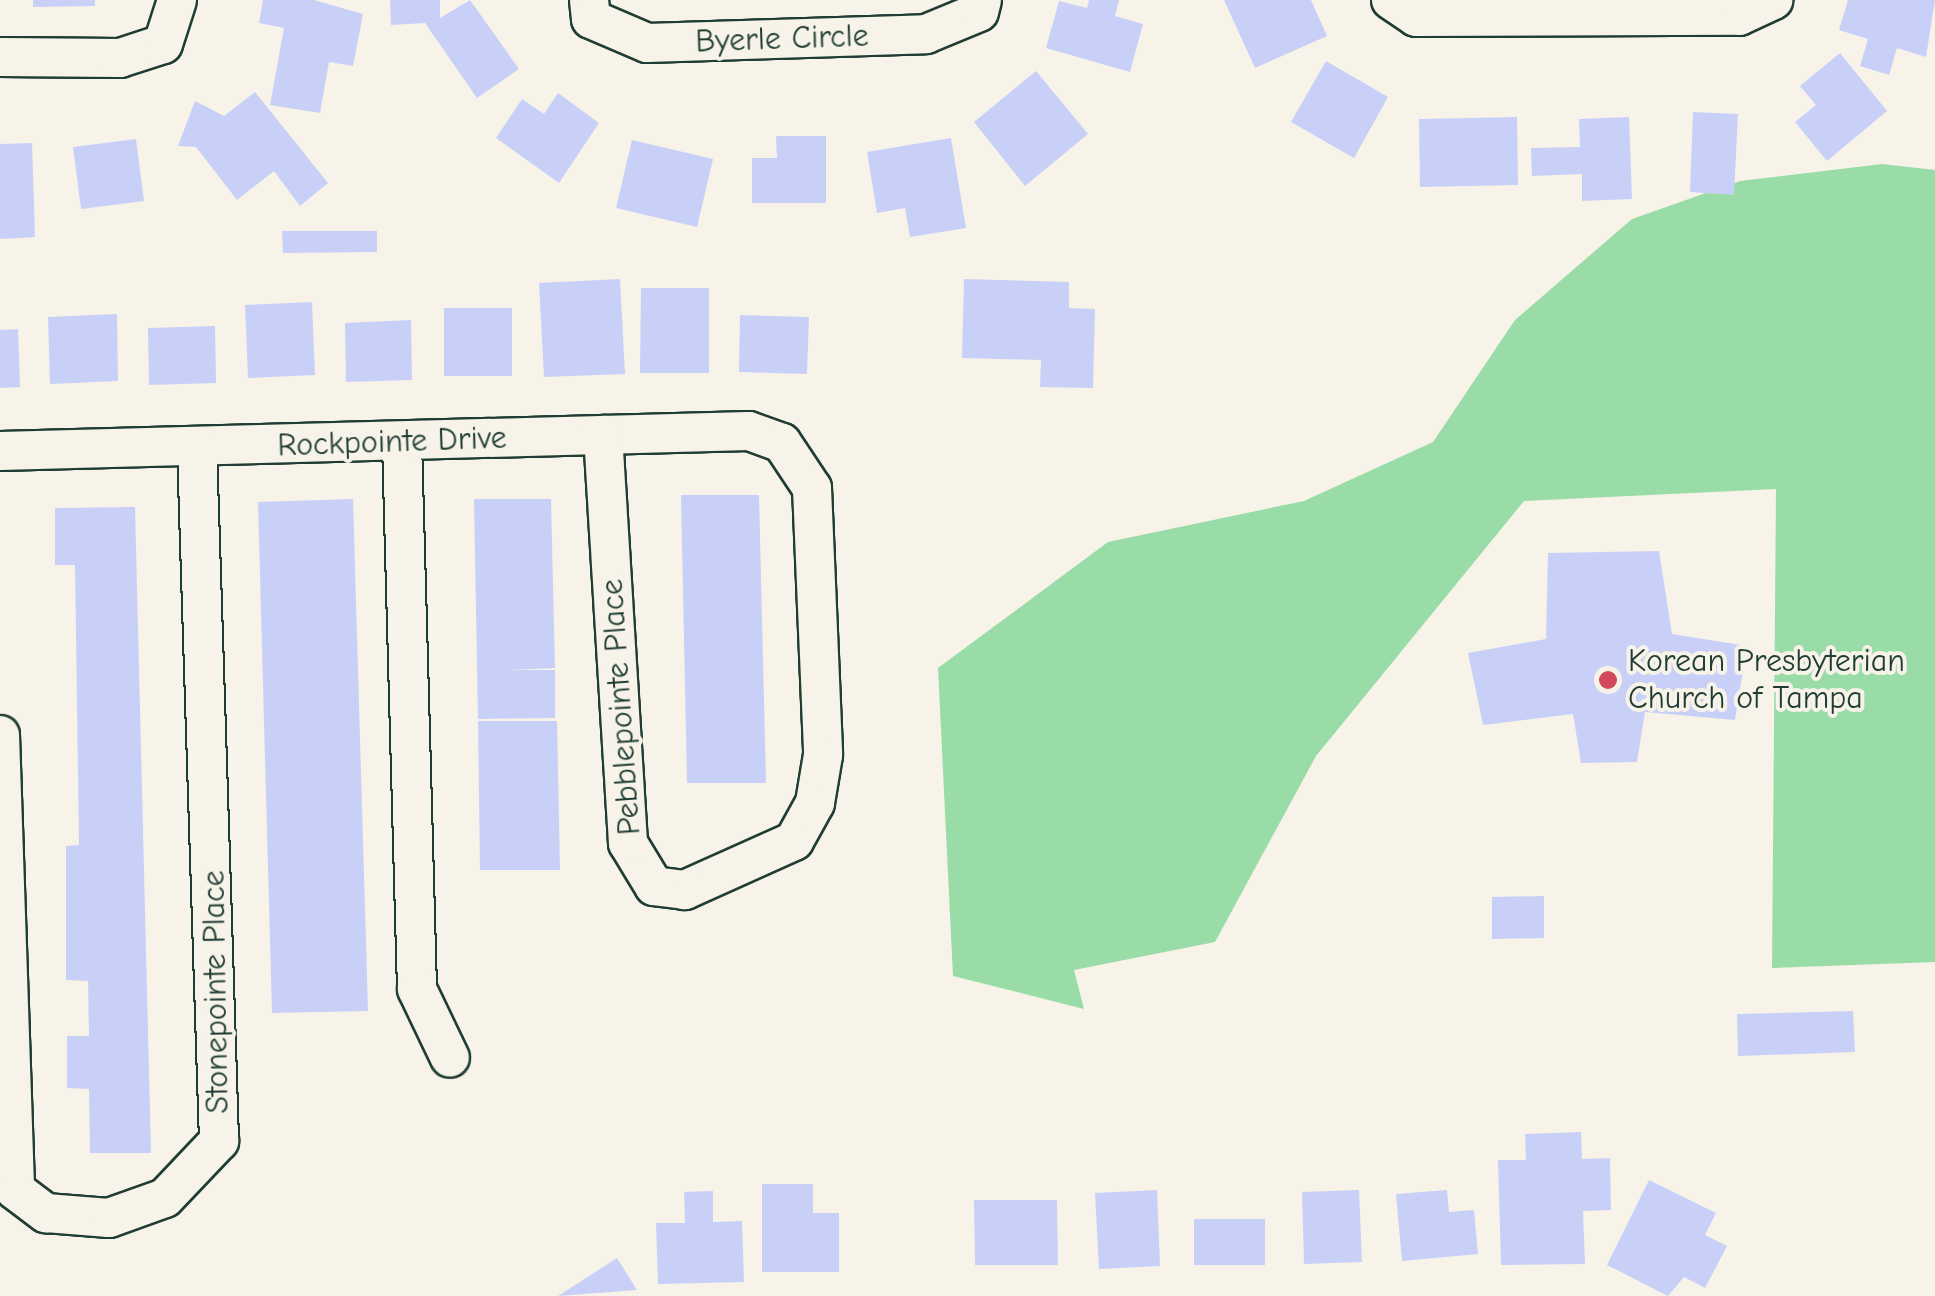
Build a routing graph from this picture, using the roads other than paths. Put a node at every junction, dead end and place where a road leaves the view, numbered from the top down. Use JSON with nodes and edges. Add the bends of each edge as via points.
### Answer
{"nodes":[{"id":1,"x":177,"y":0,"type":"edge"},
{"id":2,"x":589,"y":0,"type":"edge"},
{"id":3,"x":982,"y":0,"type":"edge"},
{"id":4,"x":1392,"y":0,"type":"edge"},
{"id":5,"x":1772,"y":0,"type":"edge"},
{"id":6,"x":0,"y":57,"type":"edge"},
{"id":7,"x":603,"y":435,"type":"junction"},
{"id":8,"x":402,"y":442,"type":"junction"},
{"id":9,"x":782,"y":442,"type":"joint"},
{"id":10,"x":197,"y":448,"type":"junction"},
{"id":11,"x":0,"y":451,"type":"edge"},
{"id":12,"x":0,"y":735,"type":"edge"},
{"id":13,"x":450,"y":1058,"type":"dead end"}],
"edges":[{"from":1,"to":6,"type":"street","via":[[164,44],[120,58]]},
{"from":2,"to":3,"type":"street","name":"Byerle Circle","via":[[592,19],[646,43],[926,34],[979,12]]},
{"from":4,"to":5,"type":"street","via":[[1416,17],[1739,16]]},
{"from":7,"to":8,"type":"street","name":"Rockpointe Drive"},
{"from":7,"to":9,"type":"street","name":"Rockpointe Drive","via":[[749,431]]},
{"from":7,"to":9,"type":"street","name":"Pebblepointe Place","via":[[628,842],[654,886],[685,890],[794,842],[815,802],[823,755],[812,488]]},
{"from":8,"to":10,"type":"street","name":"Rockpointe Drive"},
{"from":8,"to":13,"type":"street","via":[[418,989]]},
{"from":10,"to":11,"type":"street","name":"Rockpointe Drive"},
{"from":10,"to":12,"type":"street","name":"Stonepointe Place","via":[[219,1141],[164,1198],[109,1218],[46,1213],[15,1190]]}]}
